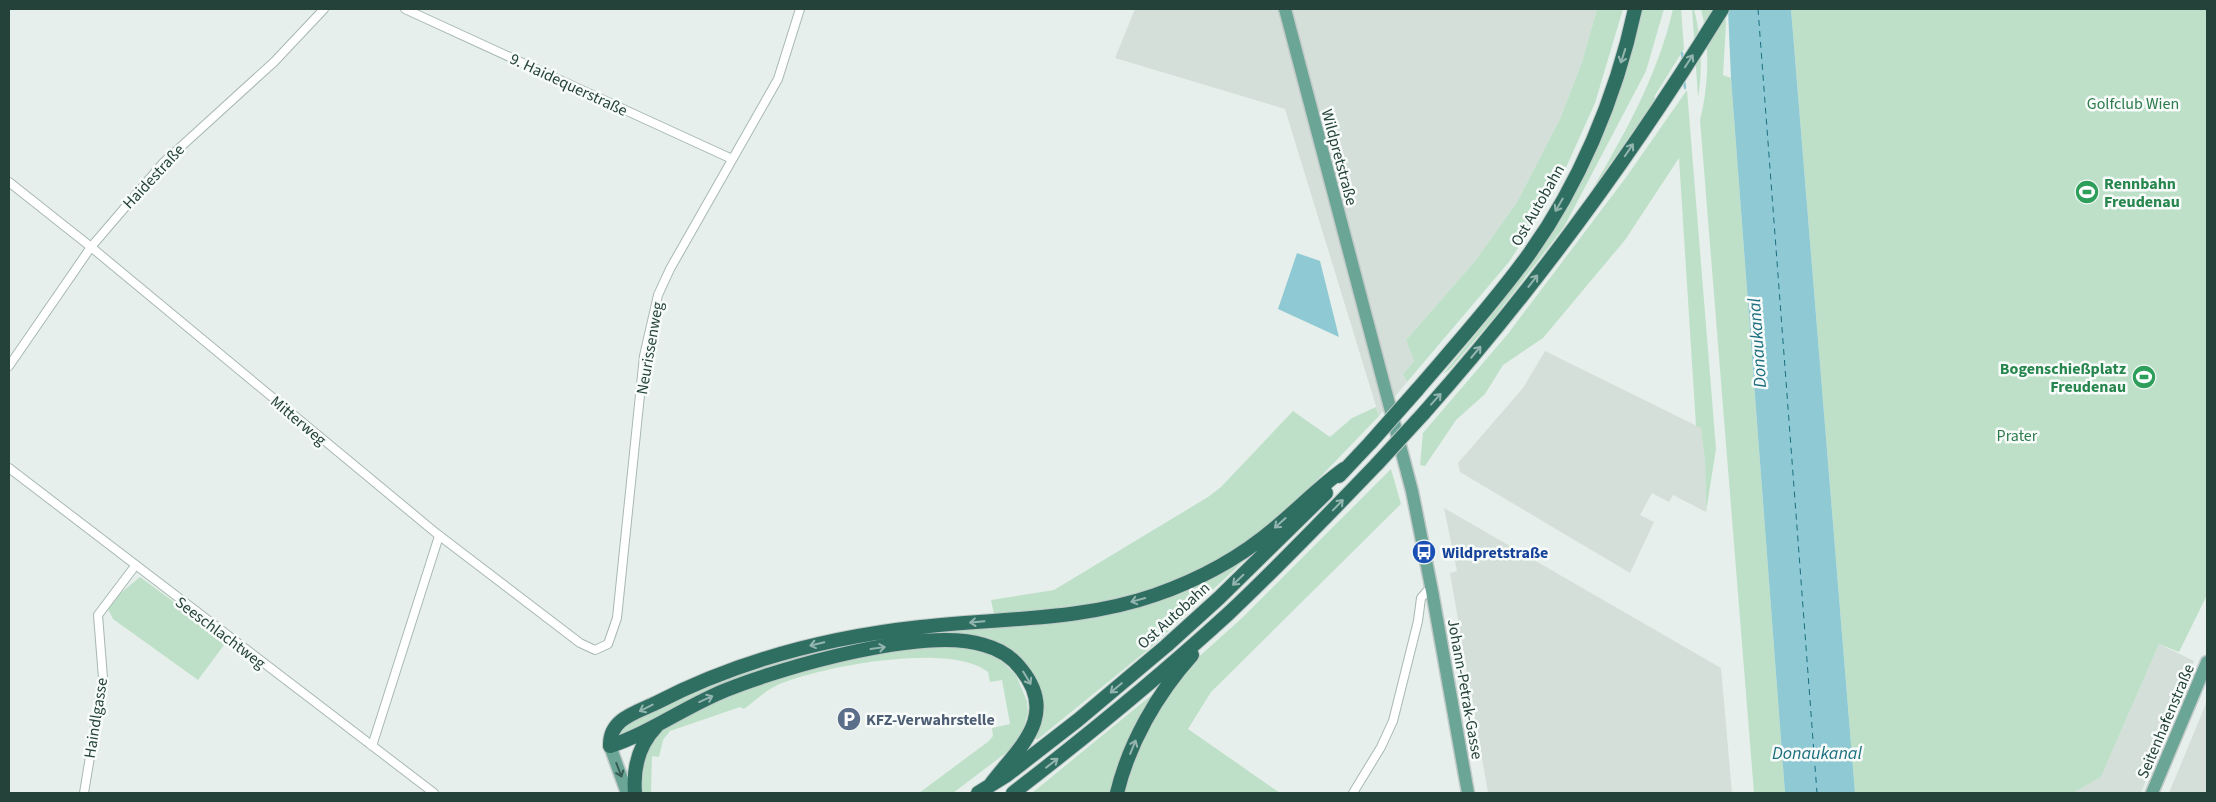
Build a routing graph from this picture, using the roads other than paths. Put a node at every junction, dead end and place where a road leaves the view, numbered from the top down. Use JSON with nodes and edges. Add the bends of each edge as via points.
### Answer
{"nodes":[{"id":1,"x":324,"y":9,"type":"edge"},
{"id":2,"x":405,"y":9,"type":"edge"},
{"id":3,"x":800,"y":9,"type":"edge"},
{"id":4,"x":1285,"y":9,"type":"edge"},
{"id":5,"x":1635,"y":9,"type":"edge"},
{"id":6,"x":1722,"y":9,"type":"edge"},
{"id":7,"x":732,"y":159,"type":"junction"},
{"id":8,"x":9,"y":182,"type":"edge"},
{"id":9,"x":91,"y":247,"type":"junction"},
{"id":10,"x":9,"y":366,"type":"edge"},
{"id":11,"x":9,"y":468,"type":"edge"},
{"id":12,"x":1344,"y":470,"type":"junction"},
{"id":13,"x":439,"y":536,"type":"junction"},
{"id":14,"x":135,"y":566,"type":"junction"},
{"id":15,"x":1432,"y":591,"type":"junction"},
{"id":16,"x":1228,"y":613,"type":"junction"},
{"id":17,"x":595,"y":650,"type":"joint"},
{"id":18,"x":2207,"y":662,"type":"edge"},
{"id":19,"x":662,"y":721,"type":"junction"},
{"id":20,"x":372,"y":746,"type":"junction"},
{"id":21,"x":610,"y":746,"type":"junction"},
{"id":22,"x":991,"y":784,"type":"junction"},
{"id":23,"x":84,"y":793,"type":"edge"},
{"id":24,"x":434,"y":793,"type":"edge"},
{"id":25,"x":627,"y":793,"type":"edge"},
{"id":26,"x":635,"y":793,"type":"edge"},
{"id":27,"x":978,"y":793,"type":"edge"},
{"id":28,"x":1013,"y":793,"type":"edge"},
{"id":29,"x":1117,"y":793,"type":"edge"},
{"id":30,"x":1353,"y":793,"type":"edge"},
{"id":31,"x":1468,"y":793,"type":"edge"},
{"id":32,"x":2152,"y":793,"type":"edge"}],
"edges":[{"from":1,"to":9,"type":"street","name":"Haidestraße","via":[[274,62],[163,163]]},
{"from":2,"to":7,"type":"street","name":"9. Haidequerstraße"},
{"from":3,"to":7,"type":"street","name":"Neurissenweg","via":[[778,79]]},
{"from":4,"to":15,"type":"main road","name":"Wildpretstraße","via":[[1412,491]]},
{"from":5,"to":12,"type":"highway","name":"Ost Autobahn","one_way":true,"bridge":true,"via":[[1611,93],[1590,147],[1560,204],[1524,261]]},
{"from":16,"to":6,"type":"highway","one_way":true,"bridge":true,"via":[[1295,549],[1423,414],[1539,274],[1604,188]]},
{"from":7,"to":17,"type":"street","name":"Neurissenweg","via":[[658,295],[644,356],[617,618],[608,644]]},
{"from":8,"to":9,"type":"street","name":"Mitterweg"},
{"from":9,"to":10,"type":"street","name":"Haidestraße"},
{"from":9,"to":13,"type":"street","name":"Mitterweg"},
{"from":11,"to":14,"type":"street","name":"Seeschlachtweg"},
{"from":12,"to":21,"type":"highway","one_way":true,"via":[[1236,556],[1200,576],[1154,595],[1086,611],[871,634],[783,653],[706,679],[626,718],[611,731]]},
{"from":12,"to":22,"type":"highway","name":"Ost Autobahn","one_way":true,"via":[[1330,489],[1283,536],[1173,640],[1078,720]]},
{"from":13,"to":17,"type":"street","name":"Mitterweg","via":[[580,643]]},
{"from":13,"to":20,"type":"street"},
{"from":14,"to":20,"type":"street","name":"Seeschlachtweg"},
{"from":14,"to":23,"type":"street","name":"Haindlgasse","via":[[98,615],[102,678]]},
{"from":15,"to":30,"type":"street","via":[[1420,598],[1418,621],[1393,721]]},
{"from":15,"to":31,"type":"main road","name":"Johann-Petrak-Gasse"},
{"from":28,"to":16,"type":"highway","one_way":true,"via":[[1089,734]]},
{"from":29,"to":16,"type":"highway","one_way":true,"via":[[1135,741],[1154,705]]},
{"from":18,"to":32,"type":"main road","name":"Seitenhafenstraße"},
{"from":19,"to":21,"type":"highway"},
{"from":19,"to":22,"type":"highway","one_way":true,"via":[[725,690],[823,659],[924,642],[976,643],[1002,652],[1017,664],[1032,686],[1036,704],[1035,721],[1028,739]]},
{"from":19,"to":26,"type":"highway","via":[[646,739],[637,760]]},
{"from":20,"to":24,"type":"street","name":"Seeschlachtweg"},
{"from":21,"to":25,"type":"main road","one_way":true},
{"from":22,"to":27,"type":"highway","name":"Ost Autobahn"}]}
